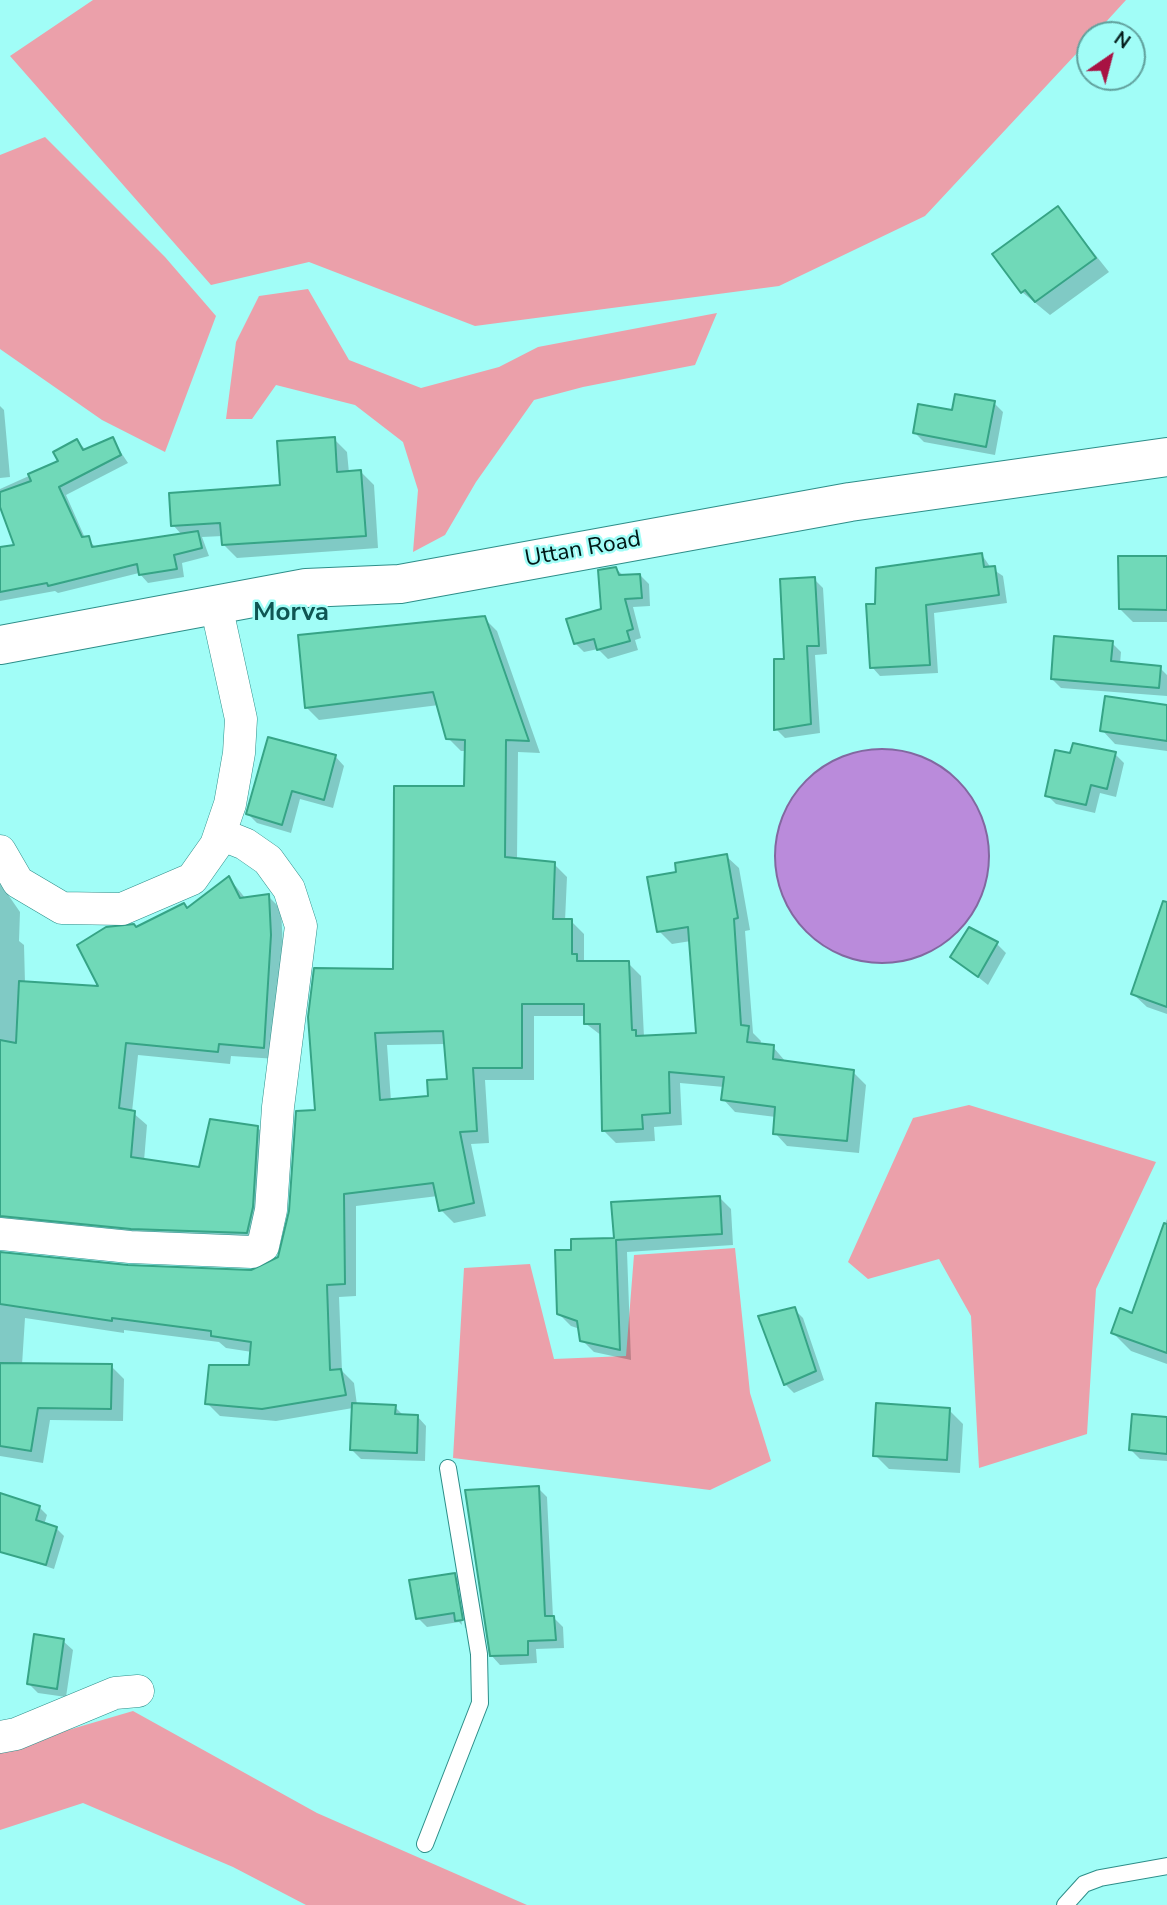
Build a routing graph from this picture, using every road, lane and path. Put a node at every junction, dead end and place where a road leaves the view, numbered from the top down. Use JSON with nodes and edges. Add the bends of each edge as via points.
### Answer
{"nodes":[{"id":1,"x":1167,"y":457,"type":"edge"},
{"id":2,"x":216,"y":605,"type":"junction"},
{"id":3,"x":0,"y":645,"type":"edge"},
{"id":4,"x":220,"y":834,"type":"junction"},
{"id":5,"x":0,"y":851,"type":"edge"},
{"id":6,"x":0,"y":1234,"type":"edge"},
{"id":7,"x":448,"y":1468,"type":"dead end"},
{"id":8,"x":138,"y":1690,"type":"dead end"},
{"id":9,"x":0,"y":1737,"type":"edge"},
{"id":10,"x":425,"y":1844,"type":"dead end"},
{"id":11,"x":1167,"y":1866,"type":"edge"},
{"id":12,"x":1065,"y":1905,"type":"edge"}],
"edges":[{"from":1,"to":2,"type":"main road","name":"Uttan Road","via":[[850,502],[400,584],[306,588]]},
{"from":2,"to":3,"type":"main road","name":"Uttan Road"},
{"from":2,"to":4,"type":"street","via":[[241,719],[230,804]]},
{"from":4,"to":5,"type":"street","via":[[192,879],[122,909],[62,908],[18,882]]},
{"from":4,"to":6,"type":"street","via":[[268,860],[289,890],[301,926],[278,1108],[271,1210],[263,1246],[252,1252],[130,1247]]},
{"from":7,"to":10,"type":"lane","via":[[479,1654],[480,1703]]},
{"from":8,"to":9,"type":"street","via":[[115,1693]]},
{"from":11,"to":12,"type":"lane","via":[[1084,1884]]}]}
